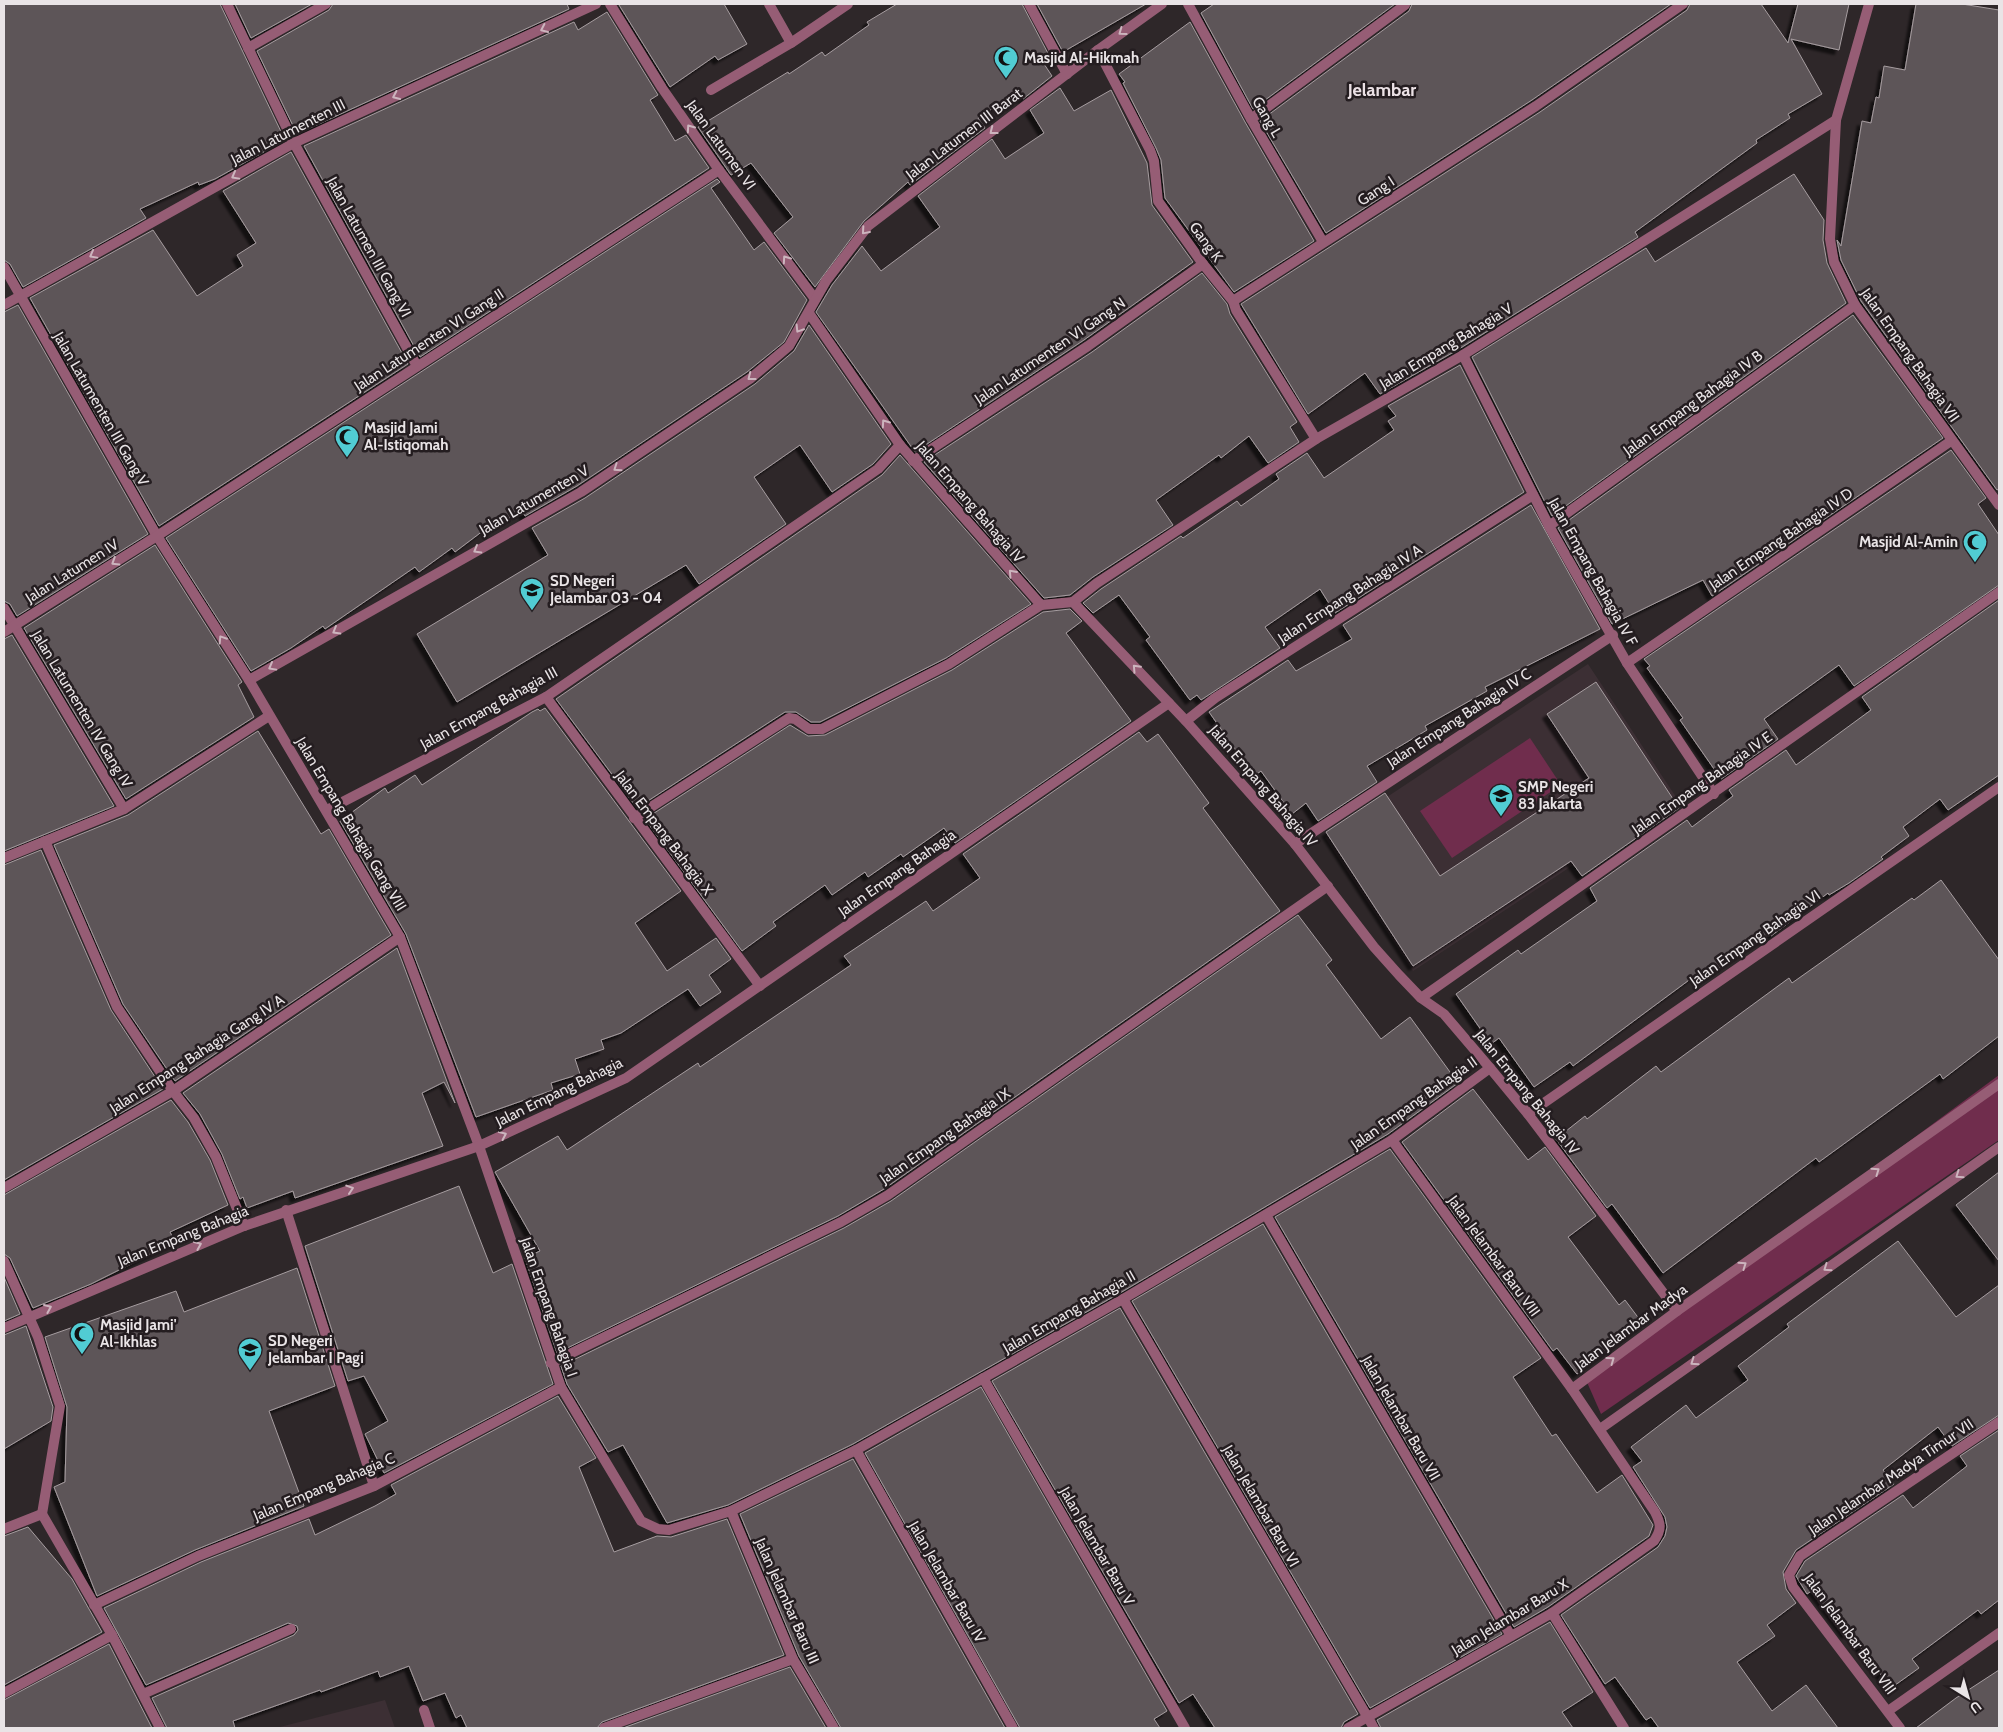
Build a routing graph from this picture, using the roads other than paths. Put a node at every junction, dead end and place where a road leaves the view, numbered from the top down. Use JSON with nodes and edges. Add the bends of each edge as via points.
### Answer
{"nodes":[{"id":1,"x":227,"y":4,"type":"edge"},
{"id":2,"x":326,"y":4,"type":"edge"},
{"id":3,"x":596,"y":4,"type":"edge"},
{"id":4,"x":610,"y":4,"type":"edge"},
{"id":5,"x":769,"y":4,"type":"edge"},
{"id":6,"x":848,"y":4,"type":"edge"},
{"id":7,"x":1029,"y":4,"type":"edge"},
{"id":8,"x":1162,"y":4,"type":"edge"},
{"id":9,"x":1188,"y":4,"type":"edge"},
{"id":10,"x":1683,"y":4,"type":"edge"},
{"id":11,"x":1869,"y":4,"type":"edge"},
{"id":12,"x":1405,"y":5,"type":"edge"},
{"id":13,"x":791,"y":43,"type":"junction"},
{"id":14,"x":248,"y":48,"type":"junction"},
{"id":15,"x":1098,"y":50,"type":"junction"},
{"id":16,"x":1067,"y":74,"type":"junction"},
{"id":17,"x":711,"y":90,"type":"dead end"},
{"id":18,"x":1251,"y":119,"type":"junction"},
{"id":19,"x":1836,"y":120,"type":"junction"},
{"id":20,"x":294,"y":143,"type":"junction"},
{"id":21,"x":719,"y":170,"type":"junction"},
{"id":22,"x":1324,"y":242,"type":"junction"},
{"id":23,"x":1203,"y":264,"type":"junction"},
{"id":24,"x":4,"y":267,"type":"edge"},
{"id":25,"x":20,"y":296,"type":"junction"},
{"id":26,"x":815,"y":299,"type":"junction"},
{"id":27,"x":1234,"y":301,"type":"junction"},
{"id":28,"x":4,"y":305,"type":"edge"},
{"id":29,"x":1854,"y":305,"type":"junction"},
{"id":30,"x":809,"y":313,"type":"junction"},
{"id":31,"x":1463,"y":355,"type":"junction"},
{"id":32,"x":417,"y":366,"type":"junction"},
{"id":33,"x":1316,"y":439,"type":"junction"},
{"id":34,"x":1951,"y":441,"type":"junction"},
{"id":35,"x":900,"y":445,"type":"junction"},
{"id":36,"x":913,"y":461,"type":"junction"},
{"id":37,"x":1533,"y":495,"type":"junction"},
{"id":38,"x":1999,"y":505,"type":"edge"},
{"id":39,"x":1549,"y":526,"type":"junction"},
{"id":40,"x":157,"y":536,"type":"junction"},
{"id":41,"x":1999,"y":592,"type":"edge"},
{"id":42,"x":1073,"y":602,"type":"junction"},
{"id":43,"x":1041,"y":605,"type":"junction"},
{"id":44,"x":4,"y":608,"type":"edge"},
{"id":45,"x":14,"y":625,"type":"junction"},
{"id":46,"x":4,"y":632,"type":"edge"},
{"id":47,"x":1613,"y":635,"type":"junction"},
{"id":48,"x":1627,"y":662,"type":"junction"},
{"id":49,"x":248,"y":680,"type":"junction"},
{"id":50,"x":546,"y":697,"type":"junction"},
{"id":51,"x":1169,"y":703,"type":"junction"},
{"id":52,"x":269,"y":716,"type":"junction"},
{"id":53,"x":1186,"y":722,"type":"junction"},
{"id":54,"x":1999,"y":787,"type":"edge"},
{"id":55,"x":1714,"y":794,"type":"junction"},
{"id":56,"x":124,"y":809,"type":"junction"},
{"id":57,"x":327,"y":810,"type":"junction"},
{"id":58,"x":634,"y":818,"type":"junction"},
{"id":59,"x":45,"y":840,"type":"junction"},
{"id":60,"x":1295,"y":844,"type":"junction"},
{"id":61,"x":4,"y":858,"type":"edge"},
{"id":62,"x":1328,"y":886,"type":"junction"},
{"id":63,"x":400,"y":937,"type":"junction"},
{"id":64,"x":760,"y":986,"type":"junction"},
{"id":65,"x":1421,"y":998,"type":"junction"},
{"id":66,"x":1490,"y":1068,"type":"junction"},
{"id":67,"x":1999,"y":1084,"type":"edge"},
{"id":68,"x":173,"y":1091,"type":"junction"},
{"id":69,"x":1528,"y":1114,"type":"junction"},
{"id":70,"x":1392,"y":1140,"type":"junction"},
{"id":71,"x":479,"y":1146,"type":"junction"},
{"id":72,"x":1999,"y":1146,"type":"edge"},
{"id":73,"x":4,"y":1188,"type":"edge"},
{"id":74,"x":286,"y":1210,"type":"junction"},
{"id":75,"x":1266,"y":1216,"type":"junction"},
{"id":76,"x":244,"y":1226,"type":"junction"},
{"id":77,"x":4,"y":1261,"type":"edge"},
{"id":78,"x":1123,"y":1299,"type":"junction"},
{"id":79,"x":1677,"y":1311,"type":"junction"},
{"id":80,"x":27,"y":1316,"type":"junction"},
{"id":81,"x":4,"y":1328,"type":"edge"},
{"id":82,"x":551,"y":1363,"type":"junction"},
{"id":83,"x":983,"y":1378,"type":"junction"},
{"id":84,"x":561,"y":1387,"type":"junction"},
{"id":85,"x":1572,"y":1389,"type":"junction"},
{"id":86,"x":1999,"y":1422,"type":"edge"},
{"id":87,"x":1600,"y":1429,"type":"junction"},
{"id":88,"x":856,"y":1450,"type":"junction"},
{"id":89,"x":374,"y":1486,"type":"junction"},
{"id":90,"x":731,"y":1511,"type":"junction"},
{"id":91,"x":42,"y":1514,"type":"junction"},
{"id":92,"x":641,"y":1521,"type":"joint"},
{"id":93,"x":4,"y":1529,"type":"edge"},
{"id":94,"x":1800,"y":1556,"type":"joint"},
{"id":95,"x":94,"y":1605,"type":"junction"},
{"id":96,"x":1552,"y":1612,"type":"junction"},
{"id":97,"x":291,"y":1629,"type":"dead end"},
{"id":98,"x":1999,"y":1633,"type":"edge"},
{"id":99,"x":112,"y":1635,"type":"junction"},
{"id":100,"x":1510,"y":1636,"type":"junction"},
{"id":101,"x":793,"y":1659,"type":"junction"},
{"id":102,"x":4,"y":1694,"type":"edge"},
{"id":103,"x":143,"y":1694,"type":"junction"},
{"id":104,"x":424,"y":1710,"type":"dead end"},
{"id":105,"x":1888,"y":1711,"type":"junction"},
{"id":106,"x":1368,"y":1718,"type":"junction"},
{"id":107,"x":160,"y":1728,"type":"edge"},
{"id":108,"x":430,"y":1728,"type":"edge"},
{"id":109,"x":604,"y":1728,"type":"edge"},
{"id":110,"x":834,"y":1728,"type":"edge"},
{"id":111,"x":1014,"y":1728,"type":"edge"},
{"id":112,"x":1185,"y":1728,"type":"edge"},
{"id":113,"x":1348,"y":1728,"type":"edge"},
{"id":114,"x":1374,"y":1728,"type":"edge"},
{"id":115,"x":1624,"y":1728,"type":"edge"},
{"id":116,"x":1900,"y":1728,"type":"edge"}],
"edges":[{"from":1,"to":14,"type":"street","name":"Jalan Latumen III Gang VI"},
{"from":2,"to":14,"type":"street"},
{"from":3,"to":20,"type":"street","name":"Jalan Latumenten III","one_way":true},
{"from":21,"to":4,"type":"street","name":"Jalan Latumen VI","one_way":true,"via":[[662,88]]},
{"from":5,"to":13,"type":"street"},
{"from":6,"to":13,"type":"street"},
{"from":7,"to":16,"type":"street"},
{"from":8,"to":15,"type":"street","name":"Jalan Latumen III Barat","one_way":true},
{"from":9,"to":18,"type":"street","name":"Gang L"},
{"from":10,"to":22,"type":"street","name":"Gang I","via":[[1536,106]]},
{"from":11,"to":19,"type":"street","name":"Jalan Empang Bahagia VII"},
{"from":12,"to":18,"type":"street"},
{"from":13,"to":17,"type":"street"},
{"from":14,"to":20,"type":"street","name":"Jalan Latumen III Gang VI"},
{"from":15,"to":16,"type":"street","name":"Jalan Latumen III Barat"},
{"from":15,"to":23,"type":"street","name":"Gang K","via":[[1150,150],[1158,201]]},
{"from":16,"to":26,"type":"street","name":"Jalan Latumen III Barat","one_way":true,"via":[[868,226]]},
{"from":18,"to":22,"type":"street","name":"Gang L"},
{"from":19,"to":29,"type":"street","name":"Jalan Empang Bahagia VII","via":[[1830,239],[1834,262]]},
{"from":19,"to":31,"type":"street","name":"Jalan Empang Bahagia V"},
{"from":20,"to":25,"type":"street","name":"Jalan Latumenten III","one_way":true},
{"from":20,"to":32,"type":"street","name":"Jalan Latumen III Gang VI"},
{"from":26,"to":21,"type":"street","name":"Jalan Latumen VI","one_way":true},
{"from":21,"to":32,"type":"street","name":"Jalan Latumenten VI Gang II"},
{"from":22,"to":27,"type":"street","name":"Gang I"},
{"from":23,"to":27,"type":"street","name":"Gang K"},
{"from":23,"to":36,"type":"street","name":"Jalan Latumenten VI Gang N","via":[[1088,346]]},
{"from":24,"to":25,"type":"street","name":"Jalan Latumenten III Gang V"},
{"from":25,"to":28,"type":"street","name":"Jalan Latumenten III"},
{"from":25,"to":40,"type":"street","name":"Jalan Latumenten III Gang V"},
{"from":26,"to":30,"type":"street","name":"Jalan Latumen III Barat"},
{"from":27,"to":33,"type":"street","name":"Gang K","via":[[1236,310]]},
{"from":29,"to":34,"type":"street","name":"Jalan Empang Bahagia VII"},
{"from":29,"to":39,"type":"street","name":"Jalan Empang Bahagia IV B"},
{"from":35,"to":30,"type":"street","name":"Jalan Empang Bahagia IV","one_way":true},
{"from":30,"to":49,"type":"street","name":"Jalan Latumenten V","one_way":true,"via":[[788,346],[751,378],[581,492]]},
{"from":31,"to":33,"type":"street","name":"Jalan Empang Bahagia V"},
{"from":31,"to":37,"type":"street","name":"Jalan Empang Bahagia IV F"},
{"from":32,"to":40,"type":"street","name":"Jalan Latumenten VI Gang II"},
{"from":33,"to":42,"type":"street","name":"Jalan Empang Bahagia V"},
{"from":34,"to":38,"type":"street","name":"Jalan Empang Bahagia VII"},
{"from":34,"to":48,"type":"street","name":"Jalan Empang Bahagia IV D"},
{"from":35,"to":36,"type":"street","name":"Jalan Empang Bahagia IV"},
{"from":35,"to":50,"type":"street","name":"Jalan Empang Bahagia III","via":[[878,469]]},
{"from":43,"to":36,"type":"street","name":"Jalan Empang Bahagia IV","one_way":true},
{"from":37,"to":39,"type":"street","name":"Jalan Empang Bahagia IV F"},
{"from":37,"to":53,"type":"street","name":"Jalan Empang Bahagia IV A","via":[[1216,698]]},
{"from":39,"to":47,"type":"street","name":"Jalan Empang Bahagia IV F"},
{"from":40,"to":45,"type":"street","name":"Jalan Latumen IV","one_way":true},
{"from":49,"to":40,"type":"street","name":"Jalan Empang Bahagia Gang VIII","one_way":true},
{"from":41,"to":55,"type":"street","name":"Jalan Empang Bahagia IV E"},
{"from":42,"to":43,"type":"street"},
{"from":51,"to":42,"type":"street","name":"Jalan Empang Bahagia IV","one_way":true},
{"from":43,"to":58,"type":"street","via":[[949,664],[822,729],[808,728],[789,718]]},
{"from":44,"to":45,"type":"street","name":"Jalan Latumenten IV Gang IV"},
{"from":45,"to":46,"type":"street","name":"Jalan Latumen IV"},
{"from":45,"to":56,"type":"street","name":"Jalan Latumenten IV Gang IV"},
{"from":47,"to":48,"type":"street","name":"Jalan Empang Bahagia IV F"},
{"from":47,"to":60,"type":"street","name":"Jalan Empang Bahagia IV C"},
{"from":48,"to":55,"type":"street","name":"Jalan Empang Bahagia IV F"},
{"from":49,"to":52,"type":"street","name":"Jalan Empang Bahagia Gang VIII"},
{"from":50,"to":57,"type":"street","name":"Jalan Empang Bahagia III"},
{"from":50,"to":58,"type":"street","name":"Jalan Empang Bahagia X"},
{"from":51,"to":53,"type":"street","name":"Jalan Empang Bahagia IV"},
{"from":51,"to":64,"type":"street","name":"Jalan Empang Bahagia"},
{"from":52,"to":56,"type":"street"},
{"from":52,"to":57,"type":"street","name":"Jalan Empang Bahagia Gang VIII"},
{"from":53,"to":60,"type":"street","name":"Jalan Empang Bahagia IV"},
{"from":54,"to":69,"type":"street","name":"Jalan Empang Bahagia VI"},
{"from":55,"to":65,"type":"street","name":"Jalan Empang Bahagia IV E"},
{"from":56,"to":59,"type":"street"},
{"from":57,"to":63,"type":"street","name":"Jalan Empang Bahagia Gang VIII"},
{"from":58,"to":64,"type":"street","name":"Jalan Empang Bahagia X"},
{"from":59,"to":61,"type":"street"},
{"from":59,"to":68,"type":"street","via":[[117,1007]]},
{"from":60,"to":62,"type":"street","name":"Jalan Empang Bahagia IV"},
{"from":62,"to":65,"type":"street","name":"Jalan Empang Bahagia IV","via":[[1374,947]]},
{"from":62,"to":82,"type":"street","name":"Jalan Empang Bahagia IX","via":[[888,1194],[841,1222]]},
{"from":63,"to":68,"type":"street","name":"Jalan Empang Bahagia Gang IV A"},
{"from":63,"to":71,"type":"street","name":"Jalan Empang Bahagia Gang VIII"},
{"from":71,"to":64,"type":"street","name":"Jalan Empang Bahagia","one_way":true,"via":[[626,1078]]},
{"from":65,"to":66,"type":"street","name":"Jalan Empang Bahagia IV","via":[[1444,1014]]},
{"from":66,"to":69,"type":"street","name":"Jalan Empang Bahagia IV"},
{"from":66,"to":70,"type":"street","name":"Jalan Empang Bahagia II"},
{"from":79,"to":67,"type":"street","name":"Jalan Jelambar Madya","one_way":true},
{"from":68,"to":73,"type":"street","name":"Jalan Empang Bahagia Gang IV A"},
{"from":68,"to":76,"type":"street","via":[[194,1118],[216,1157]]},
{"from":69,"to":79,"type":"street","name":"Jalan Empang Bahagia IV"},
{"from":70,"to":75,"type":"street","name":"Jalan Empang Bahagia II"},
{"from":70,"to":85,"type":"street","name":"Jalan Jelambar Baru VIII"},
{"from":74,"to":71,"type":"street","name":"Jalan Empang Bahagia","one_way":true},
{"from":71,"to":82,"type":"street","name":"Jalan Empang Bahagia I"},
{"from":72,"to":87,"type":"street","one_way":true},
{"from":74,"to":76,"type":"street","name":"Jalan Empang Bahagia"},
{"from":74,"to":89,"type":"street"},
{"from":75,"to":78,"type":"street","name":"Jalan Empang Bahagia II"},
{"from":75,"to":100,"type":"street","name":"Jalan Jelambar Baru VII"},
{"from":80,"to":76,"type":"street","name":"Jalan Empang Bahagia","one_way":true},
{"from":77,"to":80,"type":"street"},
{"from":78,"to":83,"type":"street","name":"Jalan Empang Bahagia II"},
{"from":78,"to":106,"type":"street","name":"Jalan Jelambar Baru VI"},
{"from":85,"to":79,"type":"street","name":"Jalan Jelambar Madya","one_way":true},
{"from":80,"to":81,"type":"street","name":"Jalan Empang Bahagia"},
{"from":80,"to":91,"type":"street","via":[[38,1338],[60,1406]]},
{"from":82,"to":84,"type":"street","name":"Jalan Empang Bahagia I"},
{"from":83,"to":88,"type":"street","name":"Jalan Empang Bahagia II"},
{"from":83,"to":112,"type":"street","name":"Jalan Jelambar Baru V"},
{"from":84,"to":89,"type":"street","name":"Jalan Empang Bahagia C"},
{"from":84,"to":92,"type":"street","name":"Jalan Empang Bahagia I"},
{"from":85,"to":87,"type":"street","name":"Jalan Jelambar Madya"},
{"from":86,"to":94,"type":"street","name":"Jalan Jelambar Madya Timur VII"},
{"from":87,"to":96,"type":"street","name":"Jalan Jelambar Baru X","via":[[1655,1512],[1661,1525],[1659,1533],[1654,1541]]},
{"from":88,"to":90,"type":"street","name":"Jalan Empang Bahagia II"},
{"from":88,"to":111,"type":"street","name":"Jalan Jelambar Baru IV"},
{"from":89,"to":95,"type":"street","name":"Jalan Empang Bahagia C","via":[[198,1556]]},
{"from":90,"to":92,"type":"street","name":"Jalan Empang Bahagia II","via":[[669,1530]]},
{"from":90,"to":101,"type":"street","name":"Jalan Jelambar Baru III"},
{"from":91,"to":93,"type":"street"},
{"from":91,"to":95,"type":"street"},
{"from":94,"to":105,"type":"street","name":"Jalan Jelambar Baru VIII","via":[[1789,1575],[1793,1588]]},
{"from":95,"to":99,"type":"street"},
{"from":96,"to":100,"type":"street","name":"Jalan Jelambar Baru X"},
{"from":96,"to":115,"type":"street"},
{"from":97,"to":103,"type":"street"},
{"from":98,"to":105,"type":"street"},
{"from":99,"to":102,"type":"street"},
{"from":99,"to":103,"type":"street"},
{"from":100,"to":106,"type":"street","name":"Jalan Jelambar Baru X"},
{"from":101,"to":109,"type":"street"},
{"from":101,"to":110,"type":"street","name":"Jalan Jelambar Baru III"},
{"from":103,"to":107,"type":"street"},
{"from":104,"to":108,"type":"street"},
{"from":105,"to":116,"type":"street","name":"Jalan Jelambar Baru VIII"},
{"from":106,"to":113,"type":"street","name":"Jalan Jelambar Baru X"},
{"from":106,"to":114,"type":"street","name":"Jalan Jelambar Baru VI"}]}
